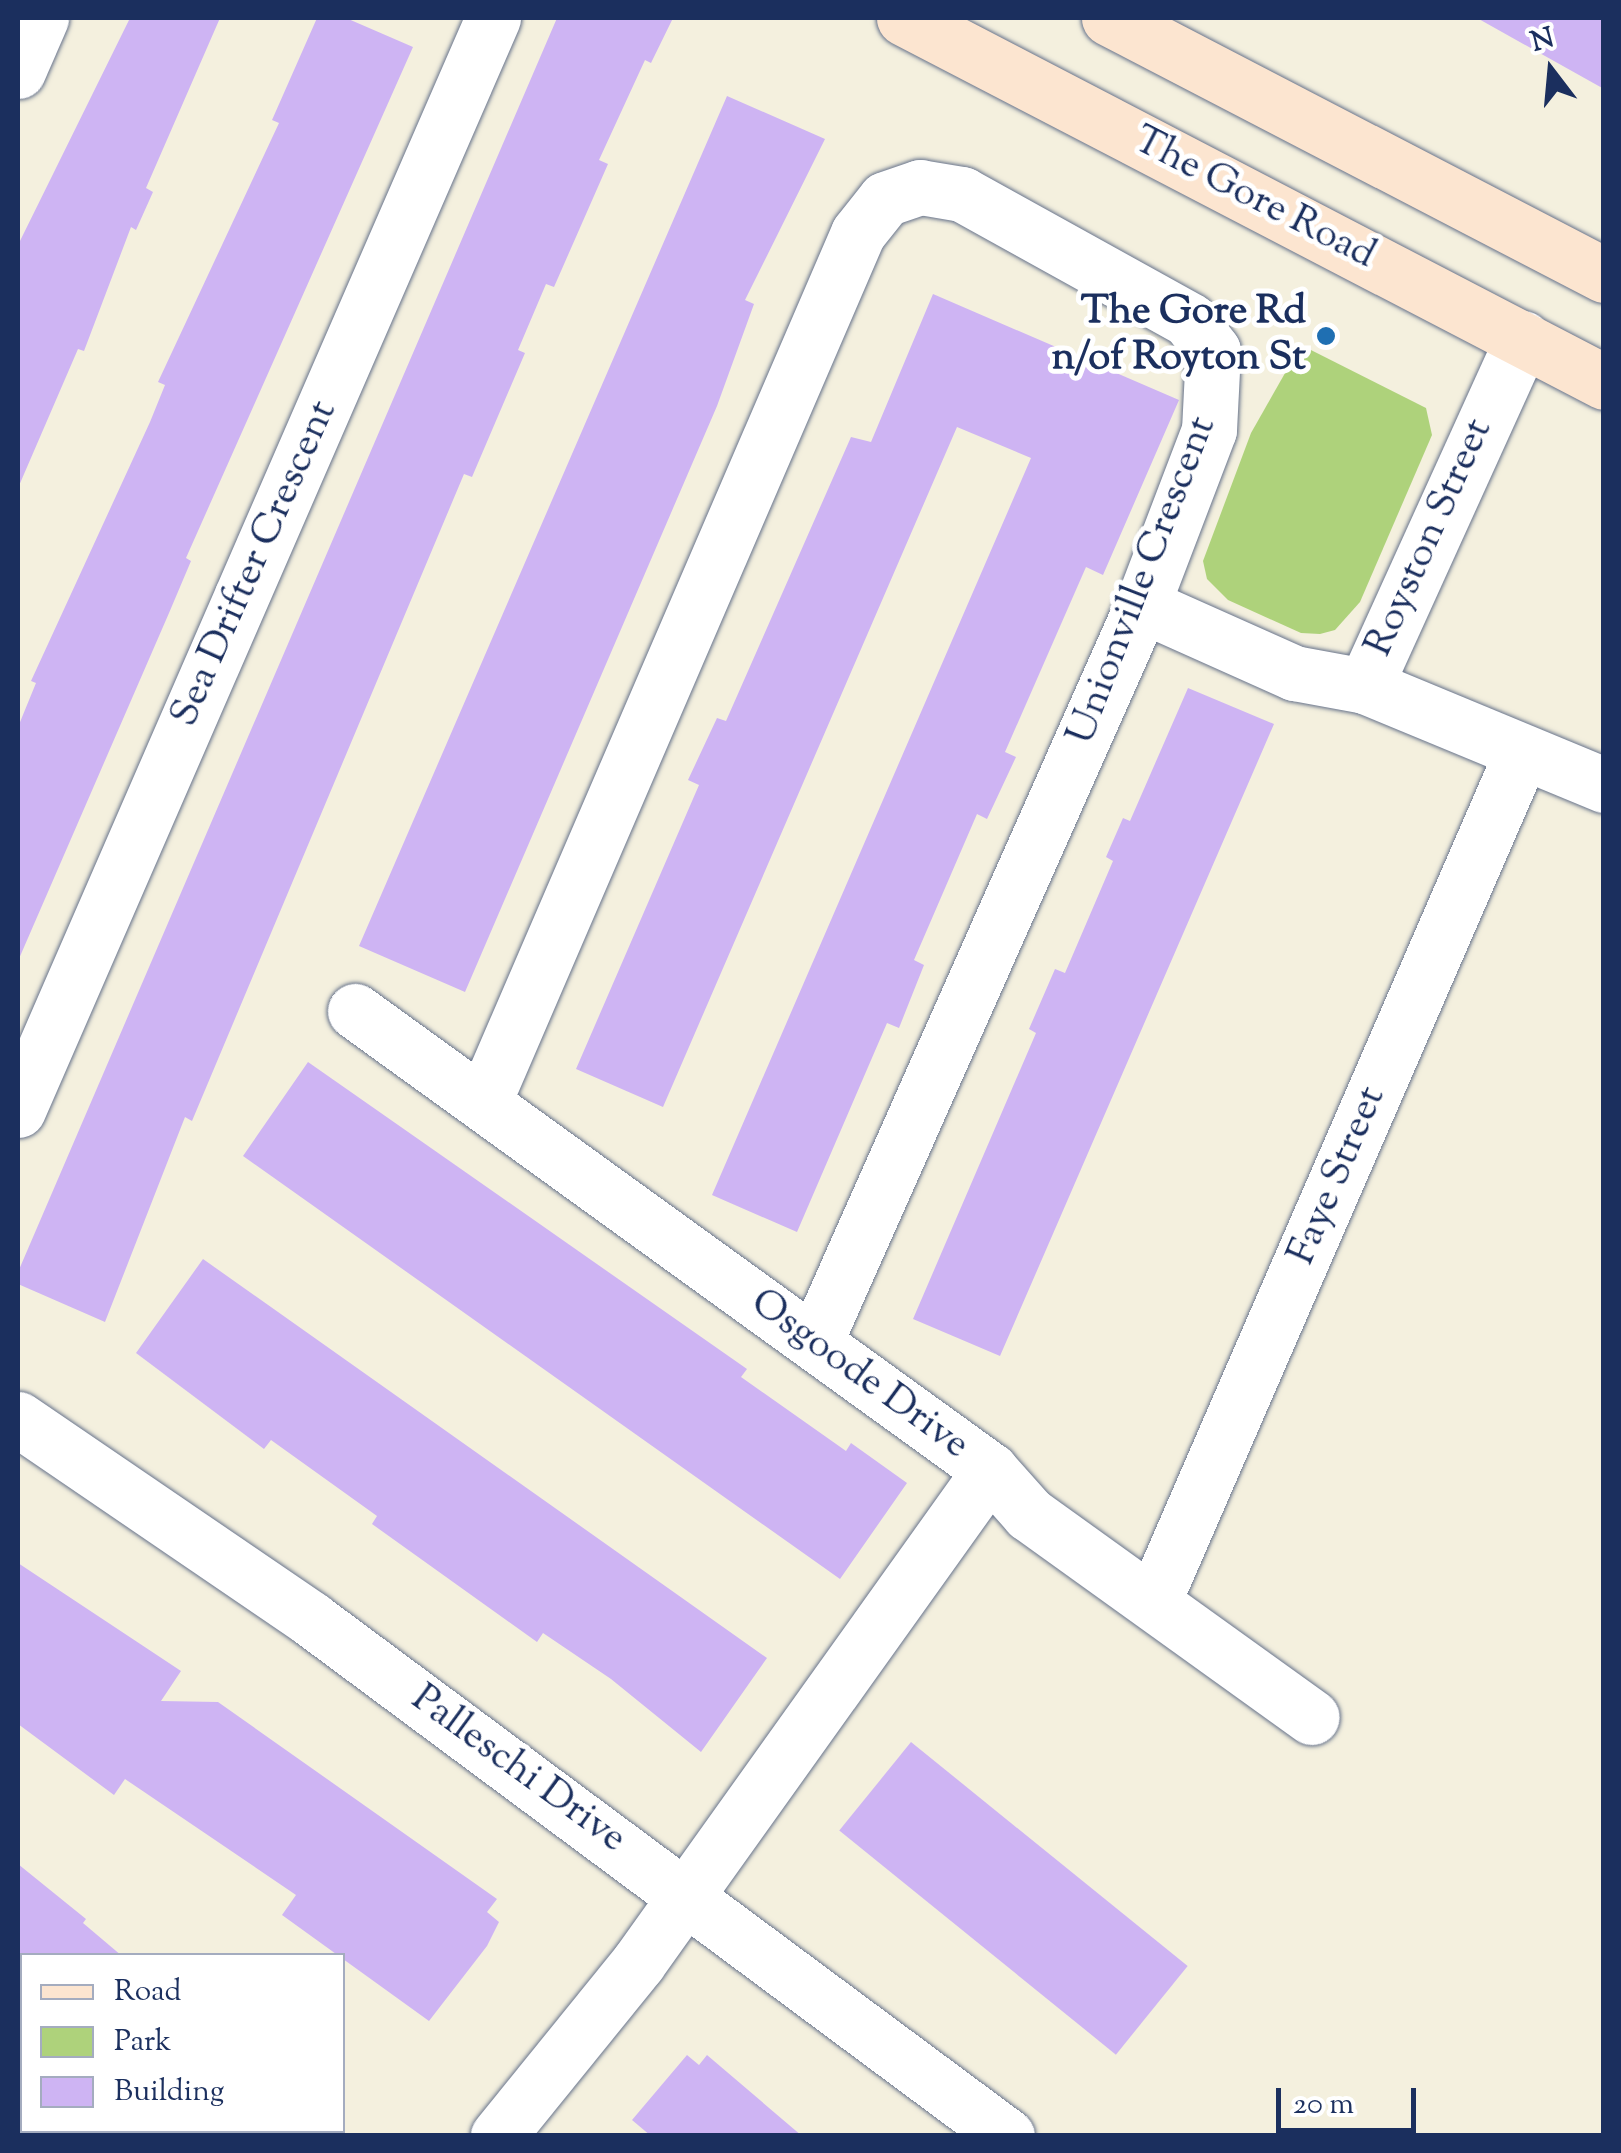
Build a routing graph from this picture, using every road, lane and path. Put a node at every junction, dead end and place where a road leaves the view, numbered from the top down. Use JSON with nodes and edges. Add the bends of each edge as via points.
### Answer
{"nodes":[{"id":1,"x":41,"y":18,"type":"edge"},
{"id":2,"x":493,"y":18,"type":"edge"},
{"id":3,"x":904,"y":18,"type":"edge"},
{"id":4,"x":1109,"y":18,"type":"edge"},
{"id":5,"x":18,"y":71,"type":"edge"},
{"id":6,"x":1604,"y":275,"type":"edge"},
{"id":7,"x":1523,"y":338,"type":"junction"},
{"id":8,"x":1604,"y":382,"type":"edge"},
{"id":9,"x":1142,"y":605,"type":"junction"},
{"id":10,"x":1365,"y":686,"type":"junction"},
{"id":11,"x":1522,"y":752,"type":"junction"},
{"id":12,"x":1604,"y":785,"type":"edge"},
{"id":13,"x":355,"y":1010,"type":"dead end"},
{"id":14,"x":484,"y":1101,"type":"junction"},
{"id":15,"x":18,"y":1110,"type":"edge"},
{"id":16,"x":815,"y":1342,"type":"junction"},
{"id":17,"x":18,"y":1419,"type":"edge"},
{"id":18,"x":990,"y":1470,"type":"junction"},
{"id":19,"x":1154,"y":1600,"type":"junction"},
{"id":20,"x":1312,"y":1717,"type":"dead end"},
{"id":21,"x":688,"y":1893,"type":"junction"},
{"id":22,"x":498,"y":2136,"type":"edge"},
{"id":23,"x":1008,"y":2136,"type":"edge"}],
"edges":[{"from":1,"to":5,"type":"street"},
{"from":2,"to":15,"type":"street","name":"Sea Drifter Crescent"},
{"from":3,"to":7,"type":"main road","name":"The Gore Road"},
{"from":4,"to":6,"type":"main road"},
{"from":7,"to":8,"type":"main road","name":"The Gore Road"},
{"from":7,"to":10,"type":"street","name":"Royston Street"},
{"from":9,"to":10,"type":"street","name":"Royston Street","via":[[1294,673]]},
{"from":9,"to":14,"type":"street","name":"Unionville Crescent","via":[[1209,430],[1212,351],[1189,320],[962,194],[920,187],[886,200],[858,232]]},
{"from":9,"to":16,"type":"street","name":"Unionville Crescent"},
{"from":10,"to":11,"type":"street"},
{"from":11,"to":12,"type":"street"},
{"from":11,"to":19,"type":"street","name":"Faye Street"},
{"from":13,"to":14,"type":"street","name":"Osgoode Drive"},
{"from":14,"to":16,"type":"street","name":"Osgoode Drive"},
{"from":16,"to":18,"type":"street","name":"Osgoode Drive"},
{"from":17,"to":21,"type":"street","name":"Palleschi Drive","via":[[311,1618]]},
{"from":18,"to":19,"type":"street","via":[[1030,1514]]},
{"from":18,"to":21,"type":"street","name":"Osgoode Drive"},
{"from":19,"to":20,"type":"street"},
{"from":21,"to":22,"type":"street","name":"Osgoode Drive"},
{"from":21,"to":23,"type":"street","name":"Palleschi Drive"}]}
